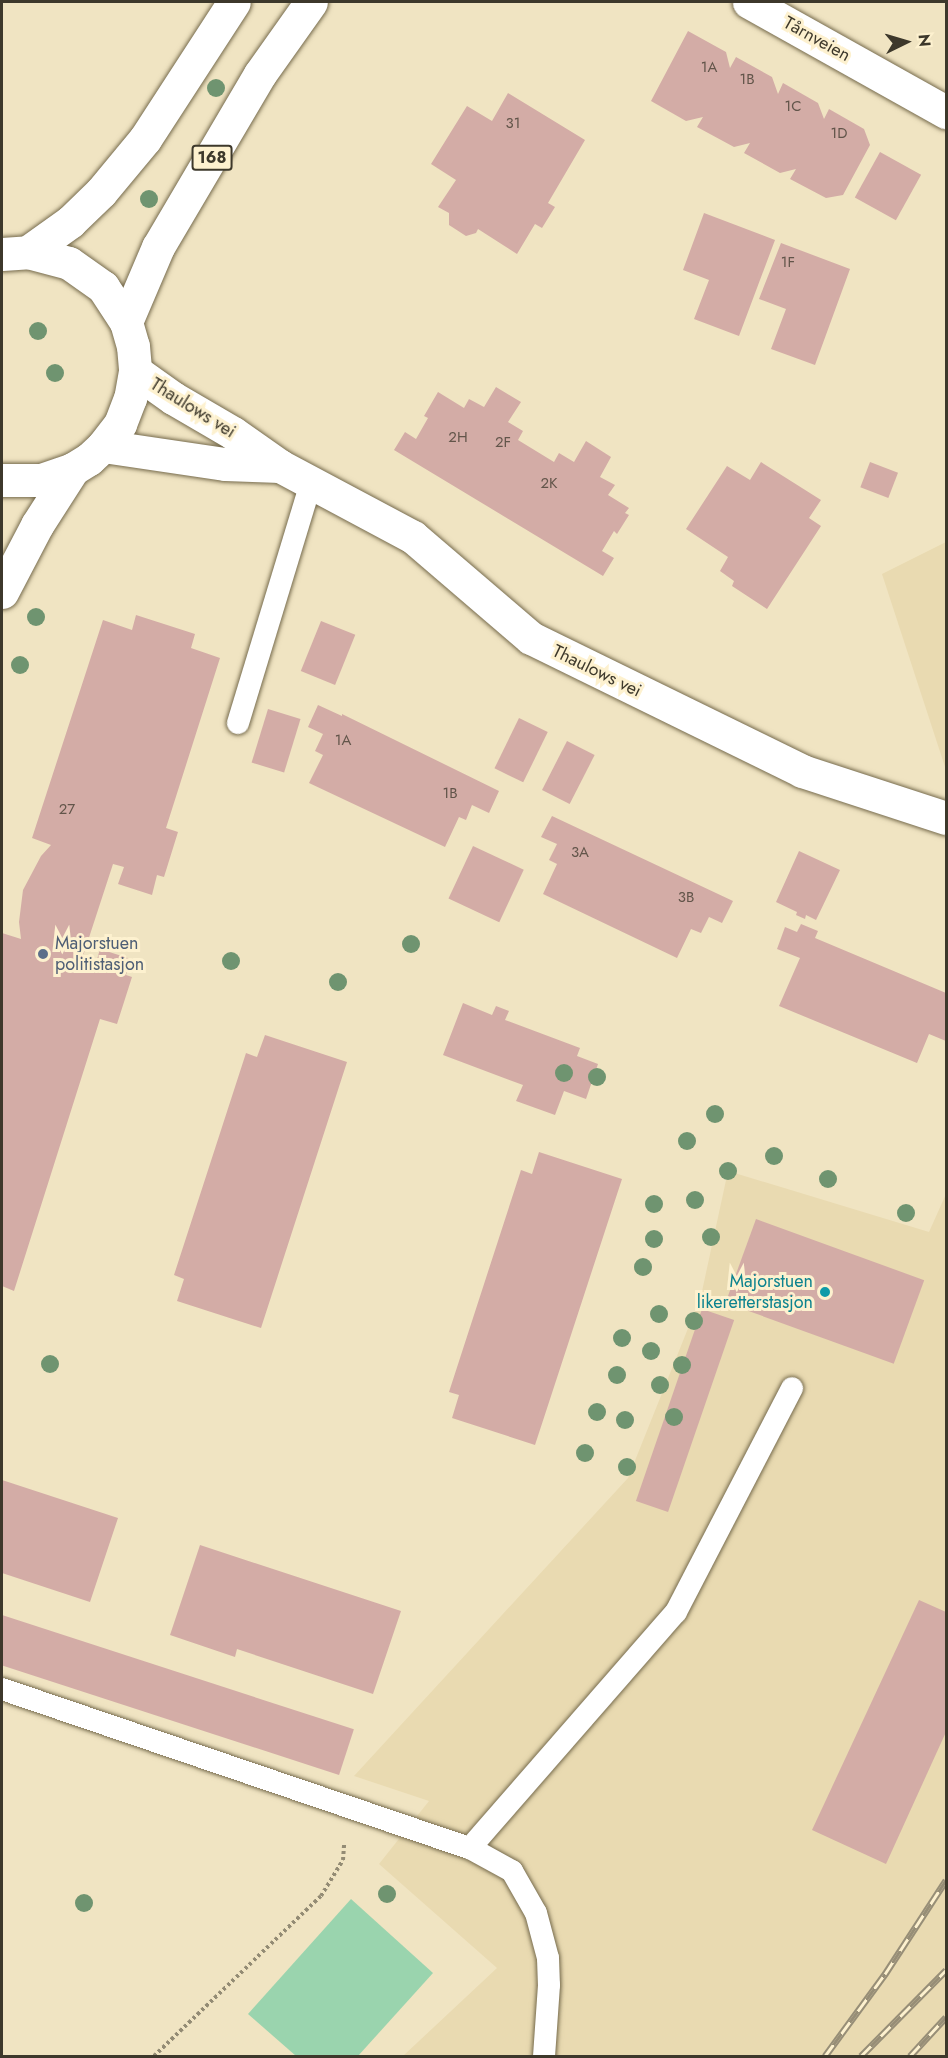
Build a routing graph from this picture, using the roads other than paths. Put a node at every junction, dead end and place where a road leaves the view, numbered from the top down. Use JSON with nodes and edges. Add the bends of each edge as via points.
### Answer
{"nodes":[{"id":1,"x":234,"y":2,"type":"edge"},
{"id":2,"x":311,"y":2,"type":"edge"},
{"id":3,"x":749,"y":2,"type":"edge"},
{"id":4,"x":946,"y":112,"type":"edge"},
{"id":5,"x":15,"y":253,"type":"edge"},
{"id":6,"x":126,"y":322,"type":"junction"},
{"id":7,"x":135,"y":371,"type":"junction"},
{"id":8,"x":103,"y":446,"type":"junction"},
{"id":9,"x":280,"y":466,"type":"junction"},
{"id":10,"x":73,"y":469,"type":"junction"},
{"id":11,"x":2,"y":480,"type":"edge"},
{"id":12,"x":311,"y":482,"type":"junction"},
{"id":13,"x":2,"y":592,"type":"edge"},
{"id":14,"x":238,"y":723,"type":"dead end"},
{"id":15,"x":946,"y":818,"type":"edge"},
{"id":16,"x":792,"y":1388,"type":"dead end"},
{"id":17,"x":2,"y":1689,"type":"edge"},
{"id":18,"x":470,"y":1848,"type":"junction"},
{"id":19,"x":544,"y":2056,"type":"edge"}],
"edges":[{"from":1,"to":5,"type":"street","via":[[145,139],[101,192],[70,222]]},
{"from":2,"to":6,"type":"street","number":"168","via":[[260,75],[158,247]]},
{"from":3,"to":4,"type":"street","name":"Tårnveien"},
{"from":5,"to":6,"type":"street","via":[[69,263],[103,287]]},
{"from":6,"to":7,"type":"street"},
{"from":7,"to":8,"type":"street","via":[[120,424]]},
{"from":7,"to":9,"type":"street","name":"Thaulows vei"},
{"from":8,"to":9,"type":"street","name":"Thaulows vei","via":[[225,464]]},
{"from":8,"to":10,"type":"street"},
{"from":9,"to":12,"type":"street","name":"Thaulows vei"},
{"from":10,"to":11,"type":"street","via":[[41,480]]},
{"from":10,"to":13,"type":"street","via":[[37,525]]},
{"from":12,"to":14,"type":"lane"},
{"from":12,"to":15,"type":"street","name":"Thaulows vei","via":[[413,537],[531,638],[802,771]]},
{"from":16,"to":18,"type":"lane","via":[[676,1612]]},
{"from":17,"to":18,"type":"lane"},
{"from":18,"to":19,"type":"lane","via":[[512,1871],[536,1913],[548,1967]]}]}
